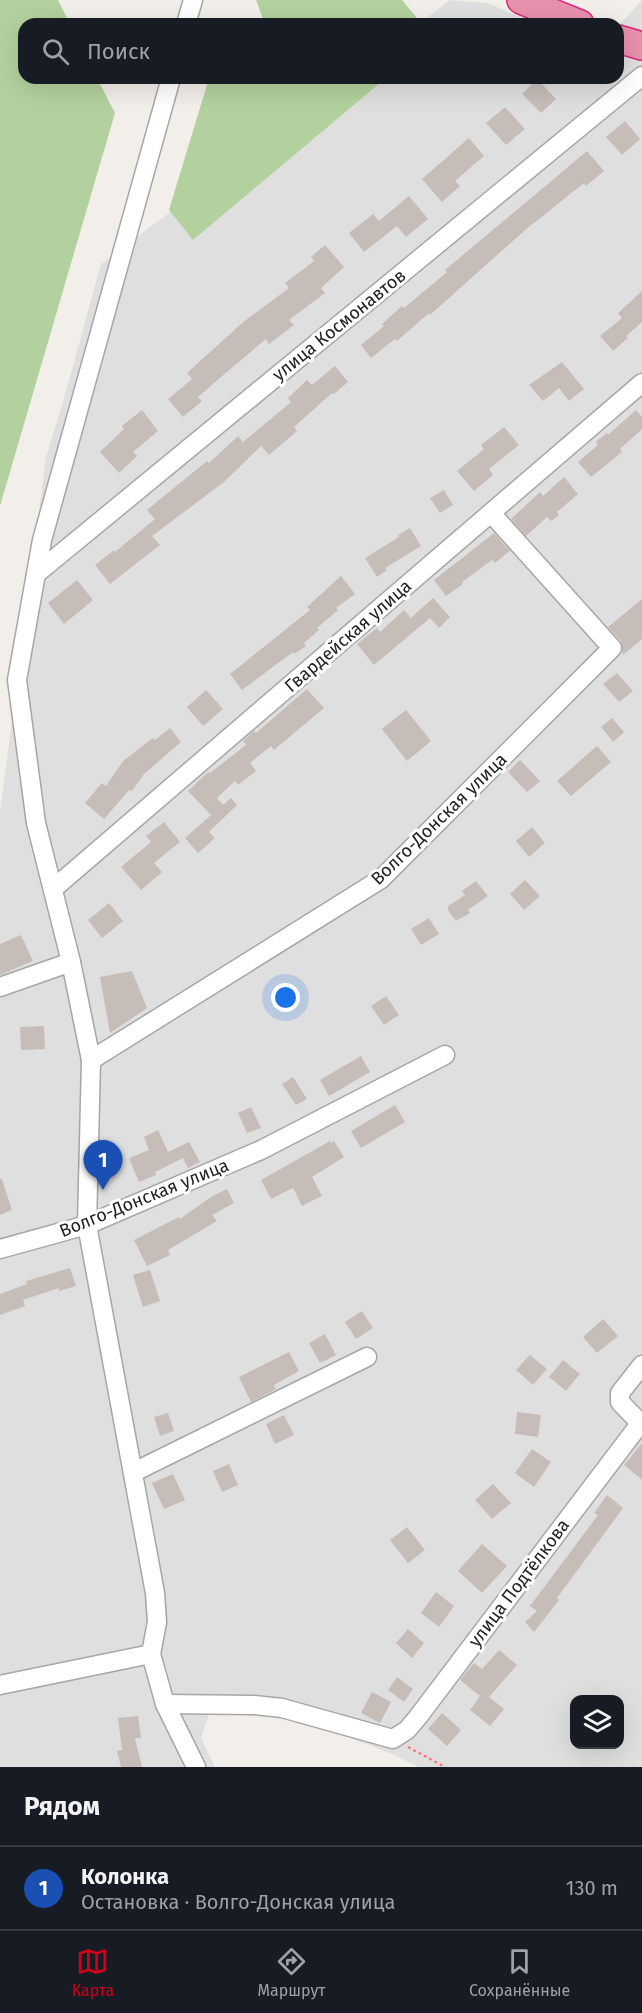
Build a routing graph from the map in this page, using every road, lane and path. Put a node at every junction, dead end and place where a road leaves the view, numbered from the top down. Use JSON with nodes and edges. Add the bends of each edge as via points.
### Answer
{"nodes":[{"id":1,"x":193,"y":0,"type":"edge"},
{"id":2,"x":521,"y":0,"type":"edge"},
{"id":3,"x":188,"y":18,"type":"edge"},
{"id":4,"x":565,"y":18,"type":"edge"},
{"id":5,"x":624,"y":41,"type":"edge"},
{"id":6,"x":642,"y":46,"type":"edge"},
{"id":7,"x":642,"y":76,"type":"edge"},
{"id":8,"x":169,"y":84,"type":"edge"},
{"id":9,"x":642,"y":383,"type":"edge"},
{"id":10,"x":491,"y":513,"type":"junction"},
{"id":11,"x":36,"y":573,"type":"junction"},
{"id":12,"x":53,"y":889,"type":"junction"},
{"id":13,"x":72,"y":962,"type":"junction"},
{"id":14,"x":0,"y":987,"type":"edge"},
{"id":15,"x":445,"y":1055,"type":"dead end"},
{"id":16,"x":91,"y":1060,"type":"junction"},
{"id":17,"x":87,"y":1225,"type":"junction"},
{"id":18,"x":0,"y":1250,"type":"edge"},
{"id":19,"x":367,"y":1357,"type":"dead end"},
{"id":20,"x":642,"y":1365,"type":"edge"},
{"id":21,"x":641,"y":1422,"type":"edge"},
{"id":22,"x":134,"y":1472,"type":"junction"},
{"id":23,"x":151,"y":1654,"type":"junction"},
{"id":24,"x":0,"y":1685,"type":"edge"},
{"id":25,"x":165,"y":1704,"type":"junction"},
{"id":26,"x":393,"y":1739,"type":"junction"},
{"id":27,"x":196,"y":1767,"type":"edge"},
{"id":28,"x":445,"y":1767,"type":"edge"}],
"edges":[{"from":1,"to":3,"type":"street"},
{"from":2,"to":4,"type":"highway"},
{"from":5,"to":6,"type":"highway"},
{"from":7,"to":11,"type":"street","name":"улица Космонавтов"},
{"from":8,"to":11,"type":"street"},
{"from":9,"to":10,"type":"street","name":"Гвардейская улица"},
{"from":10,"to":12,"type":"street","name":"Гвардейская улица"},
{"from":10,"to":16,"type":"street","name":"Волго-Донская улица","via":[[612,648],[381,879]]},
{"from":11,"to":12,"type":"street","via":[[17,680],[36,823]]},
{"from":12,"to":13,"type":"street"},
{"from":13,"to":14,"type":"street"},
{"from":13,"to":16,"type":"street"},
{"from":15,"to":17,"type":"street","name":"Волго-Донская улица","via":[[261,1150]]},
{"from":16,"to":17,"type":"street"},
{"from":17,"to":18,"type":"street","name":"Волго-Донская улица"},
{"from":17,"to":22,"type":"street"},
{"from":19,"to":22,"type":"street"},
{"from":20,"to":21,"type":"street","name":"улица Подтёлкова","via":[[620,1393],[620,1402]]},
{"from":21,"to":26,"type":"street","name":"улица Подтёлкова","via":[[418,1717]]},
{"from":22,"to":23,"type":"street","via":[[155,1593],[157,1622]]},
{"from":23,"to":24,"type":"street"},
{"from":23,"to":25,"type":"street"},
{"from":25,"to":26,"type":"street","via":[[254,1704],[282,1708]]},
{"from":25,"to":27,"type":"street"},
{"from":26,"to":28,"type":"path"}]}
